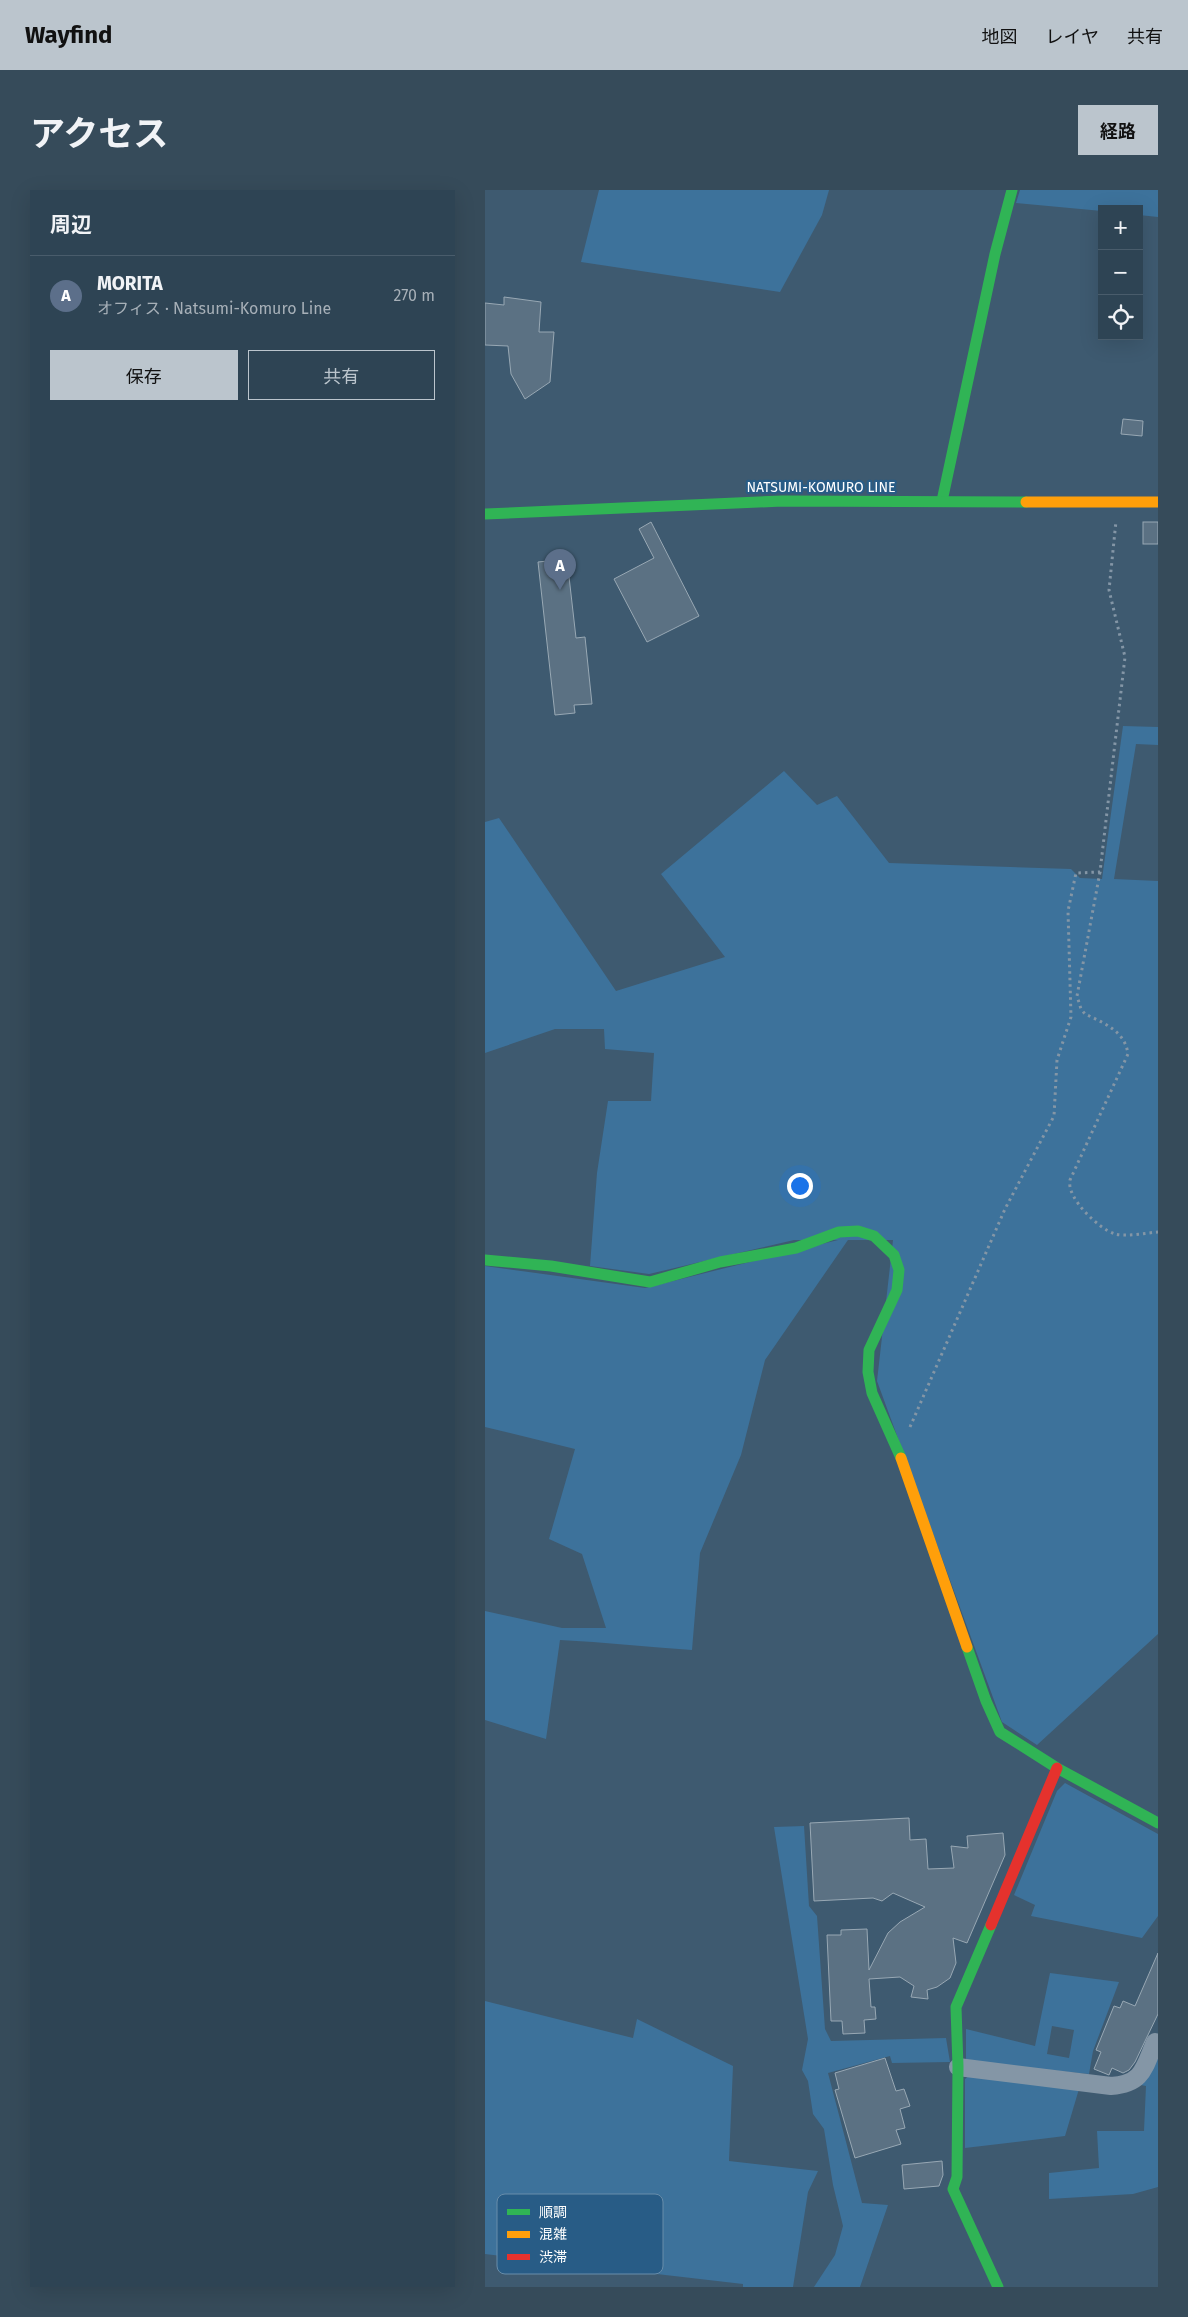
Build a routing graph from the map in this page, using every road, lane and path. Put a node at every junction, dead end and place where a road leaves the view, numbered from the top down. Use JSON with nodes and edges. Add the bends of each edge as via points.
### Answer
{"nodes":[{"id":1,"x":1012,"y":190,"type":"edge"},
{"id":2,"x":942,"y":500,"type":"junction"},
{"id":3,"x":1116,"y":502,"type":"junction"},
{"id":4,"x":1158,"y":502,"type":"edge"},
{"id":5,"x":485,"y":514,"type":"edge"},
{"id":6,"x":1101,"y":872,"type":"junction"},
{"id":7,"x":1158,"y":1232,"type":"edge"},
{"id":8,"x":485,"y":1260,"type":"edge"},
{"id":9,"x":899,"y":1450,"type":"junction"},
{"id":10,"x":1057,"y":1768,"type":"junction"},
{"id":11,"x":1158,"y":1823,"type":"edge"},
{"id":12,"x":1155,"y":2042,"type":"dead end"},
{"id":13,"x":958,"y":2067,"type":"junction"},
{"id":14,"x":998,"y":2287,"type":"edge"}],
"edges":[{"from":1,"to":2,"type":"street"},
{"from":2,"to":3,"type":"street","name":"NATSUMI-KOMURO LINE"},
{"from":2,"to":5,"type":"street","name":"NATSUMI-KOMURO LINE","via":[[724,503]]},
{"from":3,"to":4,"type":"street","name":"NATSUMI-KOMURO LINE"},
{"from":3,"to":6,"type":"path","via":[[1109,590],[1125,657]]},
{"from":6,"to":7,"type":"path","via":[[1077,996],[1085,1014],[1120,1034],[1128,1054],[1070,1180],[1069,1189],[1080,1206],[1109,1231],[1117,1234]]},
{"from":6,"to":9,"type":"path","via":[[1075,873],[1068,912],[1071,1017],[1057,1060],[1054,1116],[1005,1209]]},
{"from":8,"to":9,"type":"street","via":[[551,1266],[650,1282],[720,1262],[796,1248],[839,1232],[858,1231],[874,1236],[894,1255],[899,1270],[897,1290],[869,1350],[868,1372],[872,1392]]},
{"from":9,"to":10,"type":"street","via":[[983,1692],[1000,1732]]},
{"from":10,"to":11,"type":"street"},
{"from":10,"to":13,"type":"street","via":[[956,2007]]},
{"from":12,"to":13,"type":"street","via":[[1141,2076],[1124,2085]]},
{"from":13,"to":14,"type":"street","via":[[957,2177],[953,2189]]}]}
